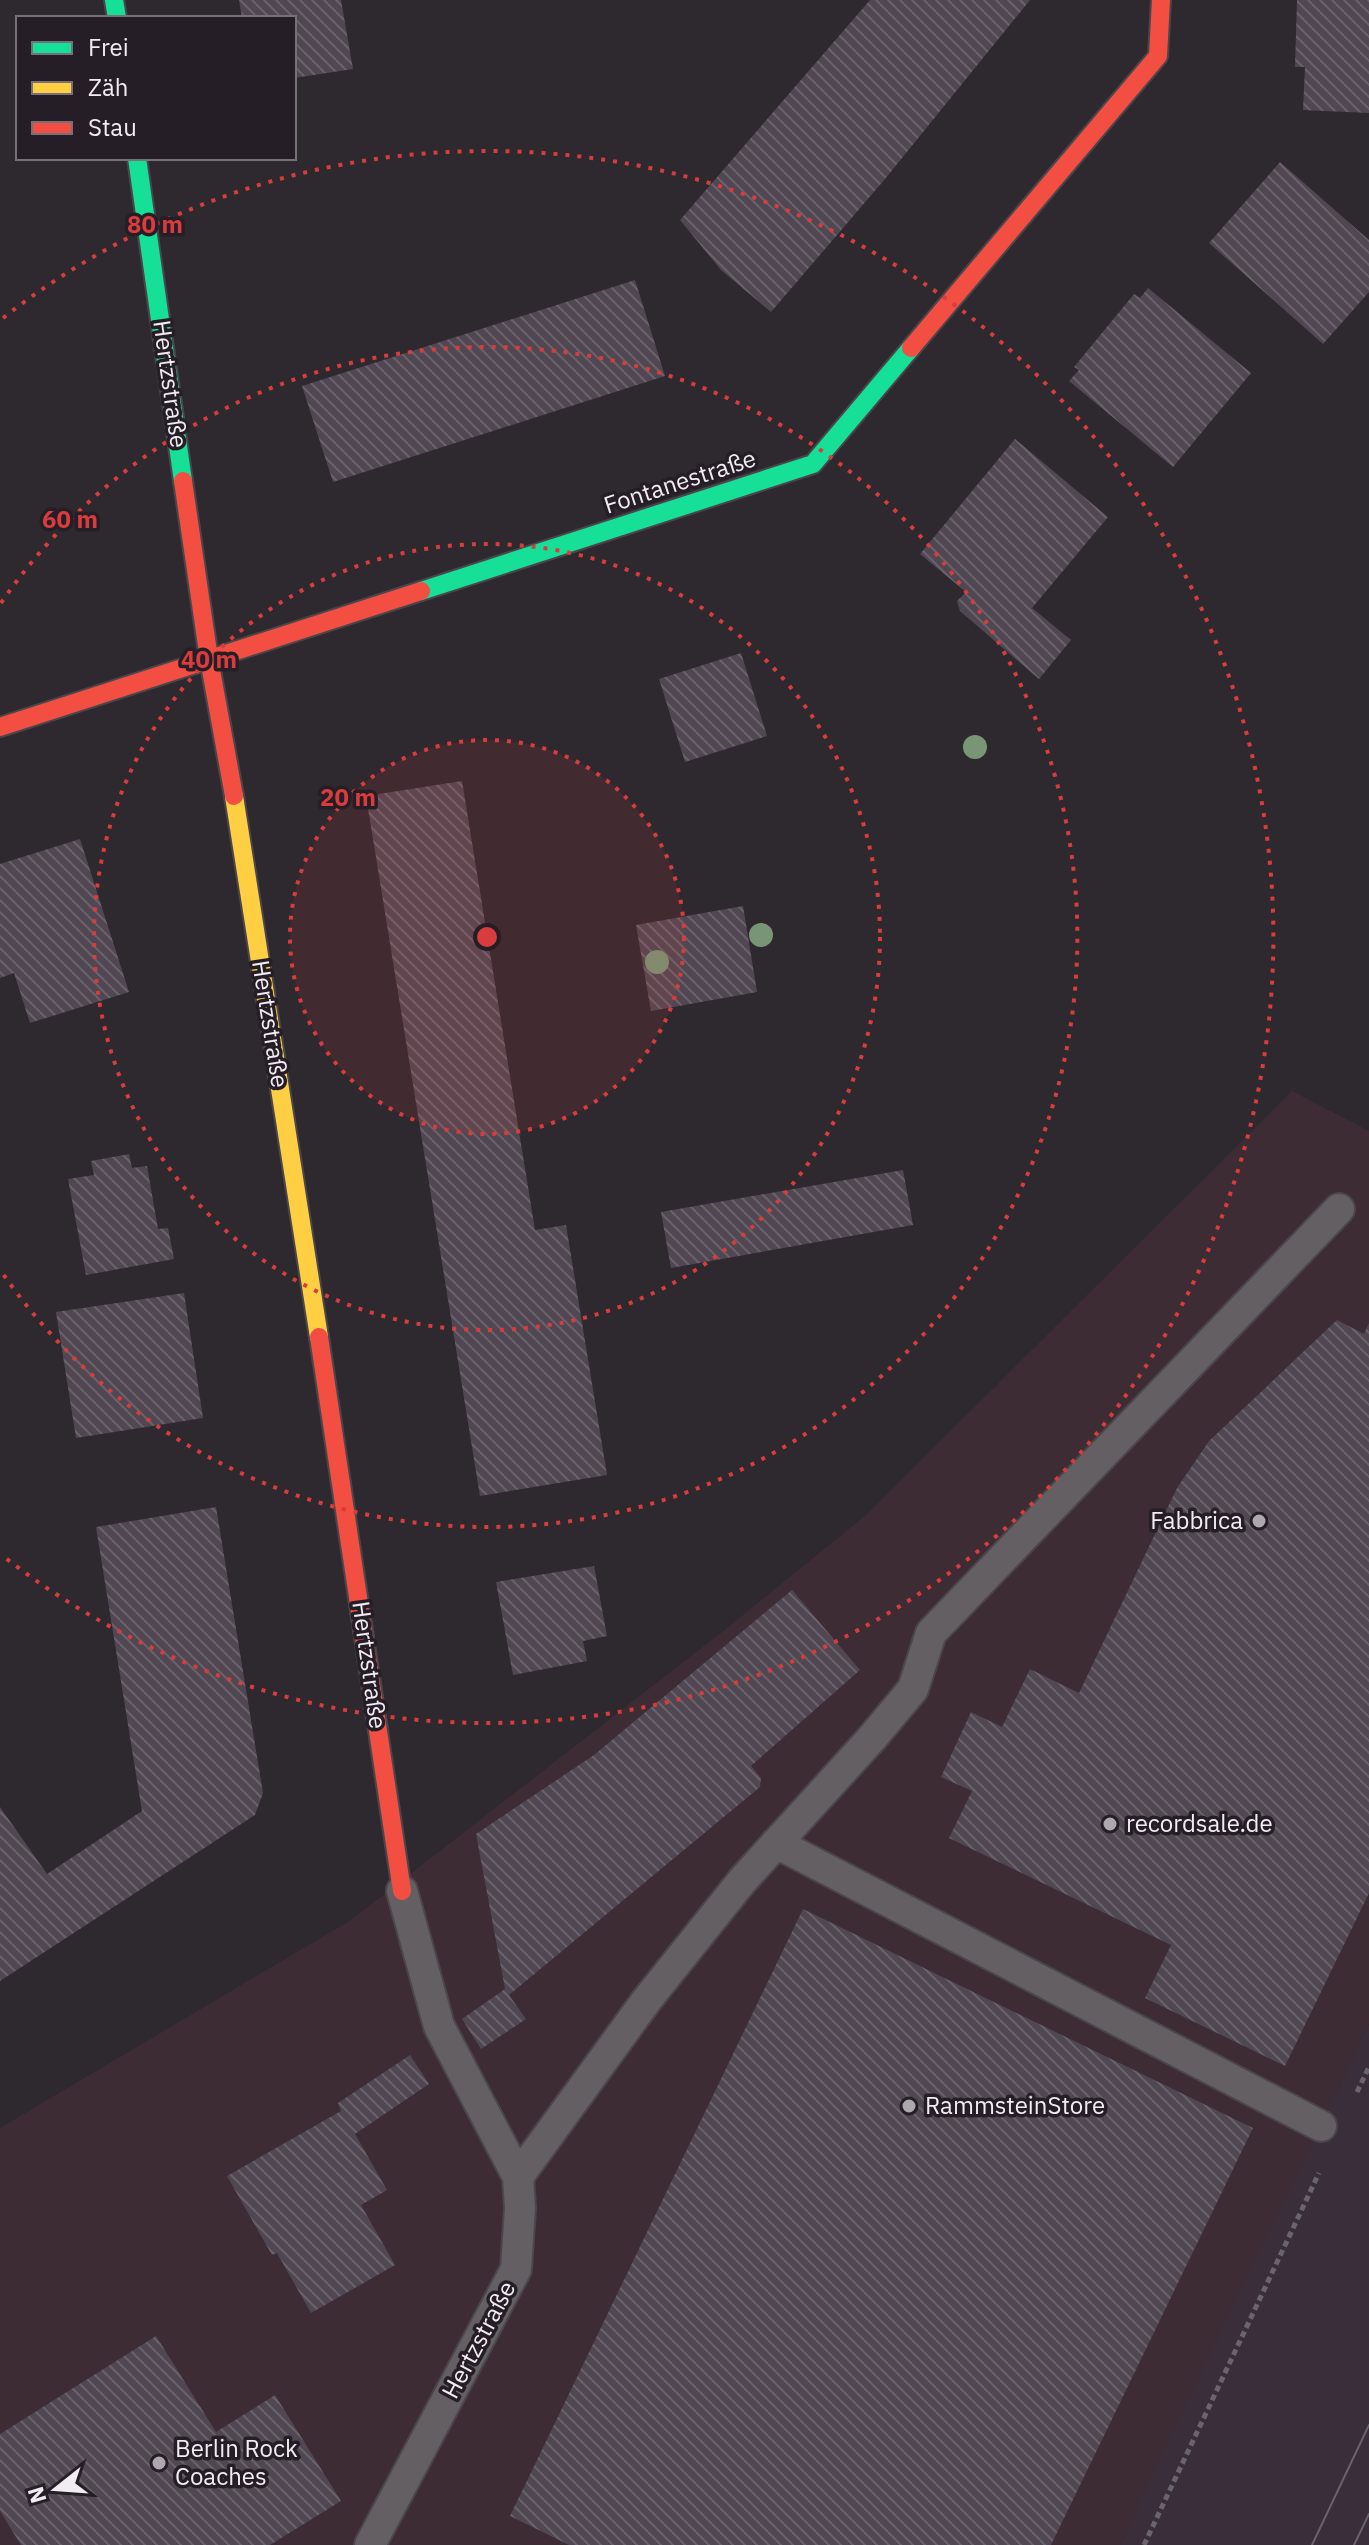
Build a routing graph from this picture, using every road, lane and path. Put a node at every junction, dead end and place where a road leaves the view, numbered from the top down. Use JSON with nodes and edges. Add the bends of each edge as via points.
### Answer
{"nodes":[{"id":1,"x":1161,"y":0,"type":"edge"},
{"id":2,"x":137,"y":160,"type":"edge"},
{"id":3,"x":209,"y":659,"type":"junction"},
{"id":4,"x":0,"y":727,"type":"edge"},
{"id":5,"x":1339,"y":1209,"type":"dead end"},
{"id":6,"x":776,"y":1843,"type":"junction"},
{"id":7,"x":402,"y":1896,"type":"joint"},
{"id":8,"x":1369,"y":2067,"type":"edge"},
{"id":9,"x":1357,"y":2093,"type":"dead end"},
{"id":10,"x":1321,"y":2126,"type":"dead end"},
{"id":11,"x":1325,"y":2161,"type":"dead end"},
{"id":12,"x":518,"y":2177,"type":"junction"},
{"id":13,"x":370,"y":2545,"type":"edge"},
{"id":14,"x":1144,"y":2545,"type":"edge"}],
"edges":[{"from":1,"to":3,"type":"street","name":"Fontanestraße","via":[[1158,56],[813,464]]},
{"from":2,"to":3,"type":"street","name":"Hertzstraße"},
{"from":3,"to":4,"type":"street","name":"Fontanestraße"},
{"from":3,"to":7,"type":"street","name":"Hertzstraße","via":[[349,1527]]},
{"from":5,"to":6,"type":"lane","via":[[931,1633],[913,1689]]},
{"from":6,"to":10,"type":"lane"},
{"from":6,"to":12,"type":"lane","via":[[646,2001]]},
{"from":7,"to":12,"type":"lane","name":"Hertzstraße","via":[[439,2026]]},
{"from":8,"to":9,"type":"path"},
{"from":11,"to":14,"type":"path"},
{"from":12,"to":13,"type":"lane","name":"Hertzstraße","via":[[516,2269]]}]}
